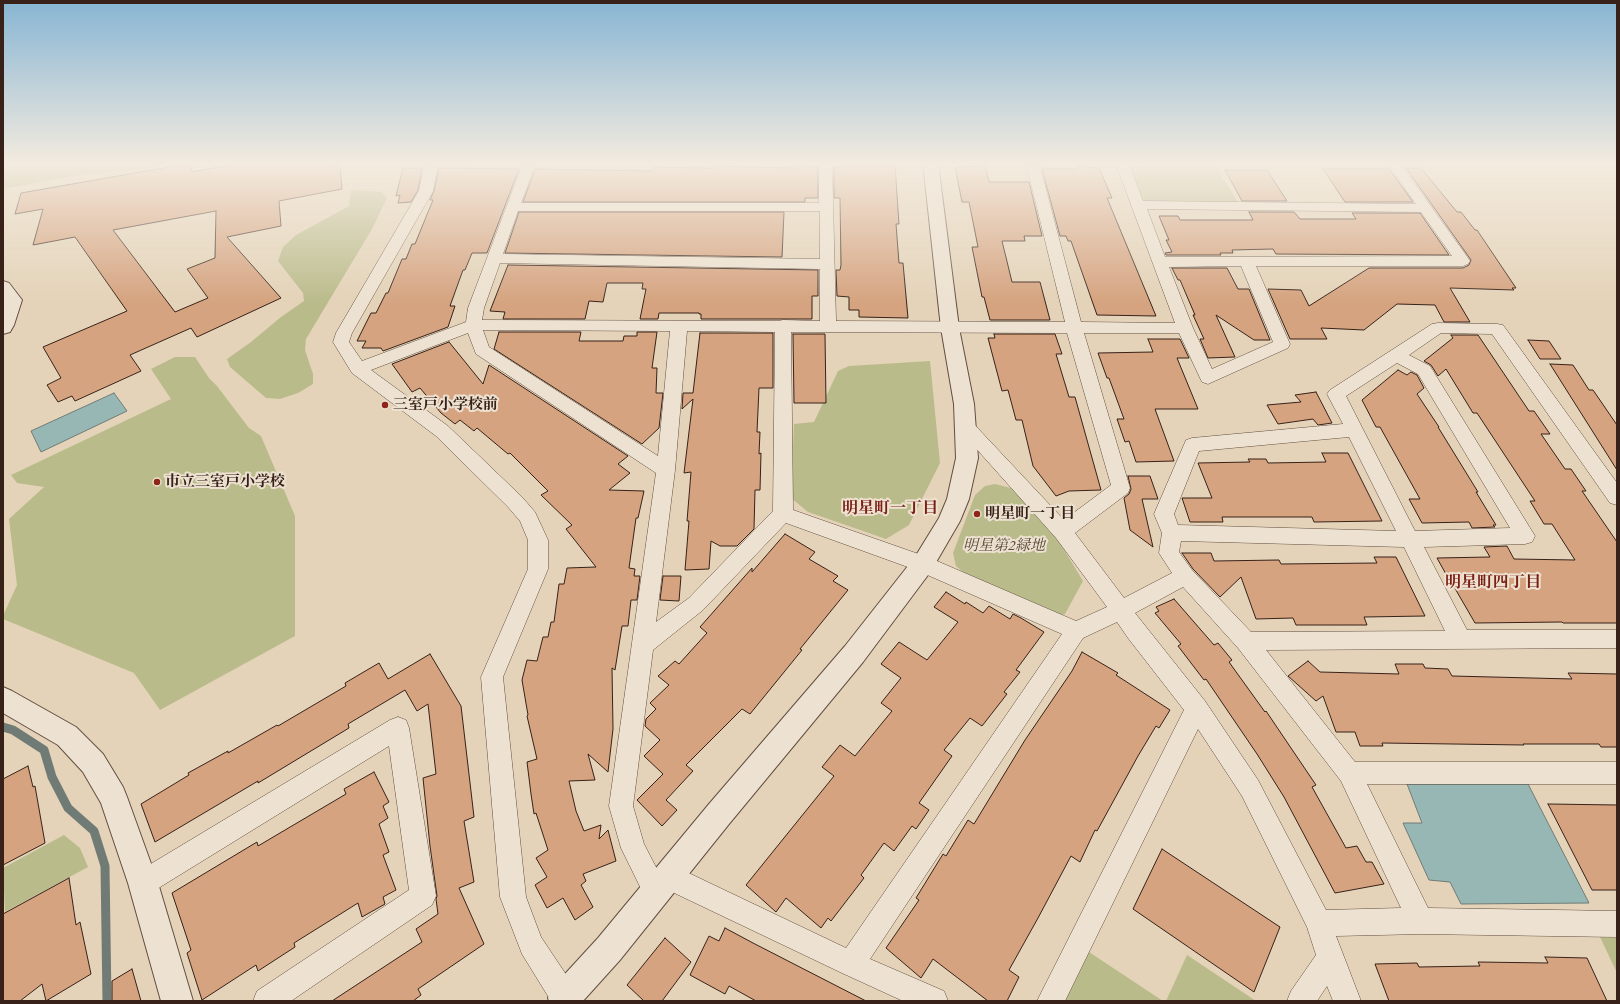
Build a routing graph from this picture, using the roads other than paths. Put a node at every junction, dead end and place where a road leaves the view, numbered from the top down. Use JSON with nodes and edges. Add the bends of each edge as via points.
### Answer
{"nodes":[{"id":1,"x":415,"y":210,"type":"edge"},
{"id":2,"x":512,"y":210,"type":"edge"},
{"id":3,"x":826,"y":210,"type":"edge"},
{"id":4,"x":936,"y":210,"type":"edge"},
{"id":5,"x":1045,"y":210,"type":"edge"},
{"id":6,"x":1140,"y":210,"type":"edge"},
{"id":7,"x":1427,"y":210,"type":"edge"},
{"id":8,"x":494,"y":258,"type":"junction"},
{"id":9,"x":1160,"y":262,"type":"junction"},
{"id":10,"x":1247,"y":262,"type":"junction"},
{"id":11,"x":827,"y":264,"type":"junction"},
{"id":12,"x":3,"y":287,"type":"edge"},
{"id":13,"x":473,"y":325,"type":"junction"},
{"id":14,"x":679,"y":325,"type":"junction"},
{"id":15,"x":784,"y":325,"type":"junction"},
{"id":16,"x":828,"y":325,"type":"junction"},
{"id":17,"x":3,"y":328,"type":"edge"},
{"id":18,"x":950,"y":328,"type":"junction"},
{"id":19,"x":1074,"y":328,"type":"junction"},
{"id":20,"x":1185,"y":328,"type":"junction"},
{"id":21,"x":1396,"y":355,"type":"junction"},
{"id":22,"x":358,"y":368,"type":"junction"},
{"id":23,"x":965,"y":426,"type":"junction"},
{"id":24,"x":1354,"y":430,"type":"junction"},
{"id":25,"x":666,"y":470,"type":"junction"},
{"id":26,"x":1617,"y":498,"type":"edge"},
{"id":27,"x":782,"y":514,"type":"junction"},
{"id":28,"x":1063,"y":532,"type":"junction"},
{"id":29,"x":1172,"y":533,"type":"junction"},
{"id":30,"x":1410,"y":539,"type":"junction"},
{"id":31,"x":923,"y":564,"type":"junction"},
{"id":32,"x":1185,"y":576,"type":"junction"},
{"id":33,"x":1122,"y":610,"type":"junction"},
{"id":34,"x":1076,"y":631,"type":"junction"},
{"id":35,"x":1617,"y":639,"type":"edge"},
{"id":36,"x":1462,"y":640,"type":"junction"},
{"id":37,"x":1246,"y":641,"type":"junction"},
{"id":38,"x":644,"y":644,"type":"junction"},
{"id":39,"x":3,"y":699,"type":"edge"},
{"id":40,"x":1197,"y":708,"type":"junction"},
{"id":41,"x":1349,"y":773,"type":"junction"},
{"id":42,"x":1617,"y":773,"type":"edge"},
{"id":43,"x":143,"y":883,"type":"junction"},
{"id":44,"x":662,"y":884,"type":"junction"},
{"id":45,"x":1421,"y":921,"type":"junction"},
{"id":46,"x":1319,"y":923,"type":"junction"},
{"id":47,"x":1617,"y":924,"type":"edge"},
{"id":48,"x":1330,"y":958,"type":"junction"},
{"id":49,"x":851,"y":964,"type":"junction"},
{"id":50,"x":566,"y":999,"type":"edge"},
{"id":51,"x":177,"y":1001,"type":"edge"},
{"id":52,"x":267,"y":1001,"type":"edge"},
{"id":53,"x":934,"y":1001,"type":"edge"},
{"id":54,"x":1051,"y":1001,"type":"edge"},
{"id":55,"x":1301,"y":1001,"type":"edge"},
{"id":56,"x":1347,"y":1001,"type":"edge"}],
"edges":[{"from":1,"to":22,"type":"street","via":[[344,332],[341,342]]},
{"from":2,"to":8,"type":"street"},
{"from":3,"to":11,"type":"street"},
{"from":4,"to":18,"type":"street"},
{"from":5,"to":19,"type":"street"},
{"from":6,"to":9,"type":"street"},
{"from":7,"to":10,"type":"street","via":[[1463,261]]},
{"from":8,"to":11,"type":"street"},
{"from":8,"to":13,"type":"street","via":[[476,308]]},
{"from":9,"to":10,"type":"street"},
{"from":9,"to":20,"type":"street"},
{"from":10,"to":20,"type":"street","via":[[1282,344],[1208,378]]},
{"from":11,"to":16,"type":"street"},
{"from":12,"to":17,"type":"street","via":[[13,300]]},
{"from":13,"to":14,"type":"street"},
{"from":13,"to":22,"type":"street"},
{"from":13,"to":25,"type":"street","via":[[482,350]]},
{"from":14,"to":15,"type":"street"},
{"from":14,"to":25,"type":"street"},
{"from":15,"to":16,"type":"street"},
{"from":15,"to":27,"type":"street"},
{"from":16,"to":18,"type":"street"},
{"from":18,"to":19,"type":"street"},
{"from":18,"to":23,"type":"street","via":[[964,404]]},
{"from":19,"to":20,"type":"street"},
{"from":19,"to":28,"type":"street","via":[[1122,488]]},
{"from":21,"to":24,"type":"street","via":[[1336,394]]},
{"from":21,"to":26,"type":"street","via":[[1438,328],[1497,329]]},
{"from":21,"to":30,"type":"street","via":[[1424,370],[1525,536]]},
{"from":22,"to":50,"type":"street","via":[[442,431],[528,517],[538,540],[538,569],[492,677],[513,897],[531,945]]},
{"from":23,"to":28,"type":"street"},
{"from":23,"to":31,"type":"street","via":[[967,458],[958,499],[949,521]]},
{"from":24,"to":29,"type":"street","via":[[1192,445],[1164,514]]},
{"from":24,"to":30,"type":"street"},
{"from":25,"to":38,"type":"street"},
{"from":27,"to":31,"type":"street"},
{"from":27,"to":38,"type":"street","via":[[696,604]]},
{"from":28,"to":33,"type":"street"},
{"from":29,"to":30,"type":"street"},
{"from":29,"to":32,"type":"street","via":[[1169,553]]},
{"from":30,"to":36,"type":"street"},
{"from":31,"to":34,"type":"street"},
{"from":31,"to":44,"type":"street","via":[[854,654]]},
{"from":32,"to":33,"type":"street"},
{"from":32,"to":37,"type":"street"},
{"from":33,"to":34,"type":"street"},
{"from":33,"to":40,"type":"street","via":[[1135,631]]},
{"from":34,"to":49,"type":"street"},
{"from":35,"to":36,"type":"street"},
{"from":36,"to":37,"type":"street"},
{"from":37,"to":41,"type":"street"},
{"from":38,"to":44,"type":"street","via":[[621,806],[633,848]]},
{"from":39,"to":43,"type":"street","via":[[67,736],[94,763],[113,797]]},
{"from":40,"to":46,"type":"street","via":[[1250,788]]},
{"from":40,"to":54,"type":"street"},
{"from":41,"to":42,"type":"street"},
{"from":41,"to":45,"type":"street"},
{"from":43,"to":51,"type":"street"},
{"from":43,"to":52,"type":"street","via":[[398,728],[423,896]]},
{"from":44,"to":49,"type":"street"},
{"from":44,"to":50,"type":"street"},
{"from":45,"to":46,"type":"street"},
{"from":45,"to":47,"type":"street"},
{"from":46,"to":48,"type":"street"},
{"from":48,"to":55,"type":"street"},
{"from":48,"to":56,"type":"street"},
{"from":49,"to":53,"type":"street"}]}
